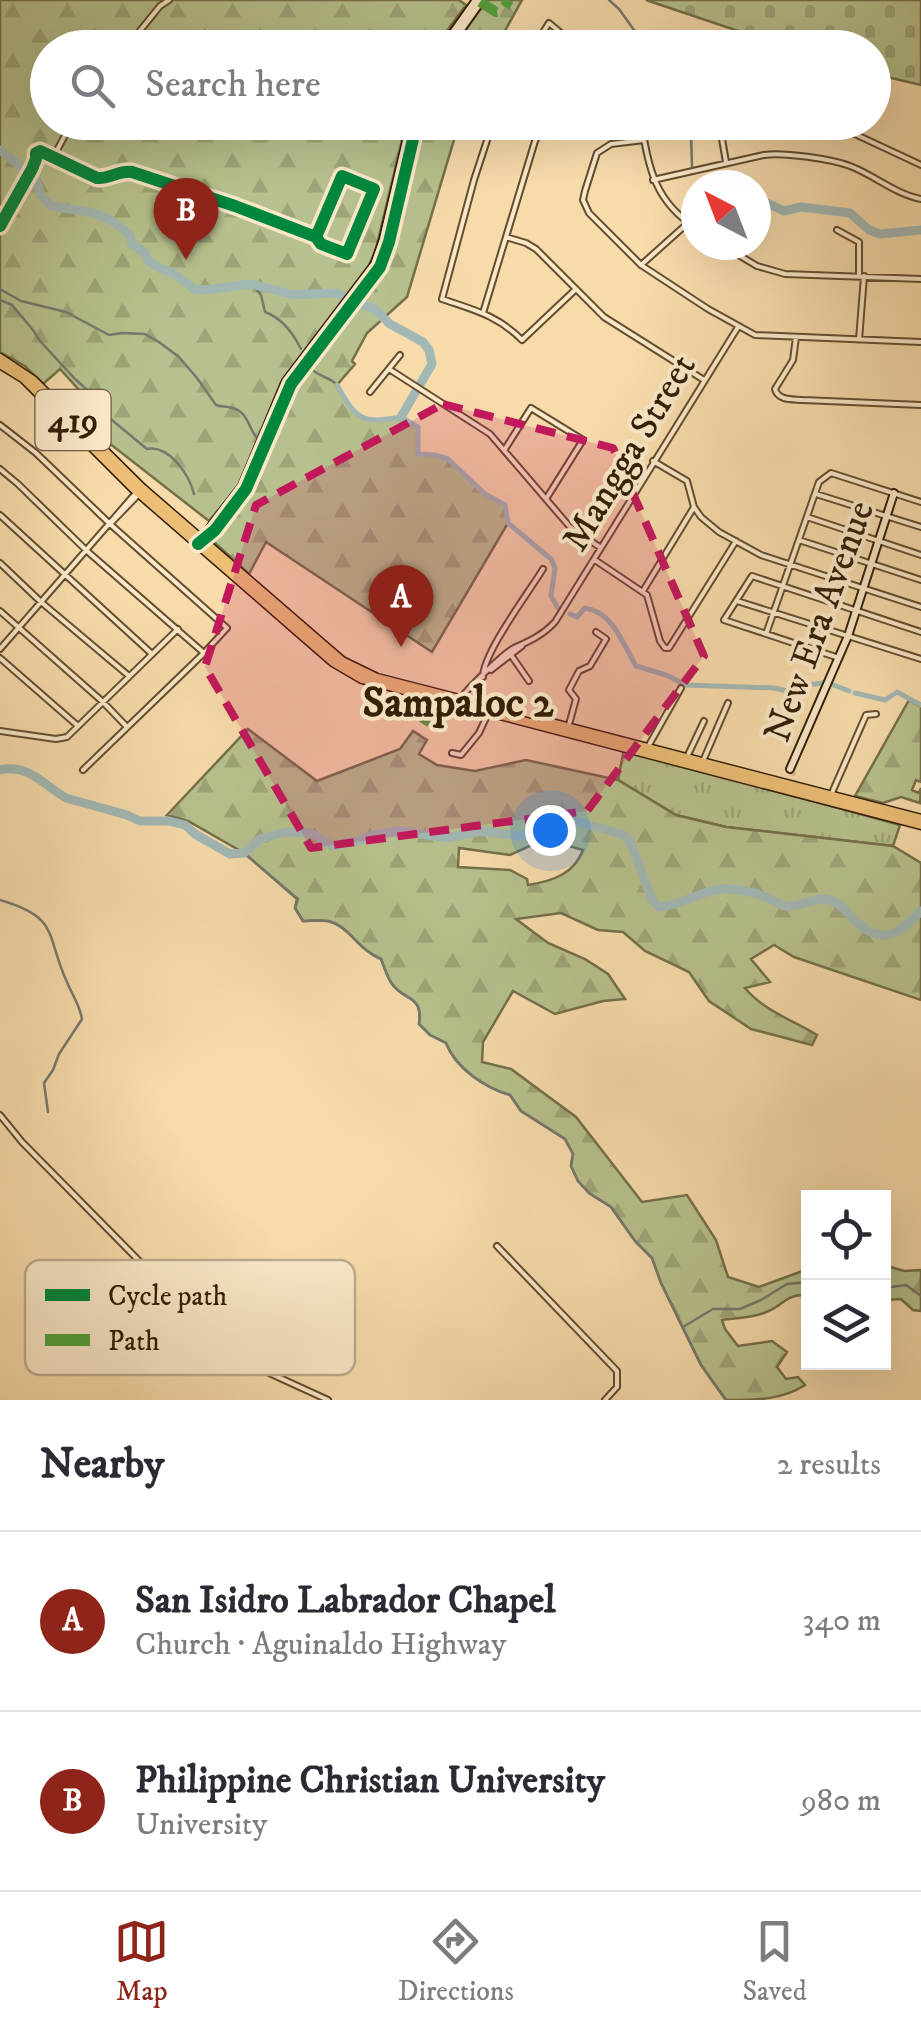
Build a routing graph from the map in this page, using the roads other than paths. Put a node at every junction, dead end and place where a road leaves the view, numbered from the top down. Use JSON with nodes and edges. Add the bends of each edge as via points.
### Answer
{"nodes":[{"id":1,"x":169,"y":0,"type":"edge"},
{"id":2,"x":477,"y":1,"type":"edge"},
{"id":3,"x":141,"y":30,"type":"edge"},
{"id":4,"x":457,"y":30,"type":"edge"},
{"id":5,"x":62,"y":140,"type":"edge"},
{"id":6,"x":409,"y":140,"type":"edge"},
{"id":7,"x":487,"y":140,"type":"edge"},
{"id":8,"x":536,"y":140,"type":"edge"},
{"id":9,"x":644,"y":140,"type":"joint"},
{"id":10,"x":722,"y":140,"type":"edge"},
{"id":11,"x":869,"y":140,"type":"edge"},
{"id":12,"x":54,"y":156,"type":"junction"},
{"id":13,"x":726,"y":162,"type":"junction"},
{"id":14,"x":921,"y":165,"type":"edge"},
{"id":15,"x":653,"y":180,"type":"junction"},
{"id":16,"x":921,"y":199,"type":"edge"},
{"id":17,"x":681,"y":217,"type":"edge"},
{"id":18,"x":0,"y":226,"type":"edge"},
{"id":19,"x":681,"y":230,"type":"edge"},
{"id":20,"x":837,"y":230,"type":"dead end"},
{"id":21,"x":506,"y":236,"type":"junction"},
{"id":22,"x":316,"y":237,"type":"junction"},
{"id":23,"x":747,"y":260,"type":"edge"},
{"id":24,"x":641,"y":265,"type":"junction"},
{"id":25,"x":861,"y":276,"type":"junction"},
{"id":26,"x":921,"y":280,"type":"edge"},
{"id":27,"x":576,"y":289,"type":"junction"},
{"id":28,"x":483,"y":312,"type":"junction"},
{"id":29,"x":738,"y":327,"type":"junction"},
{"id":30,"x":796,"y":337,"type":"junction"},
{"id":31,"x":859,"y":340,"type":"junction"},
{"id":32,"x":921,"y":342,"type":"edge"},
{"id":33,"x":400,"y":356,"type":"dead end"},
{"id":34,"x":0,"y":361,"type":"edge"},
{"id":35,"x":389,"y":368,"type":"junction"},
{"id":36,"x":704,"y":380,"type":"junction"},
{"id":37,"x":370,"y":392,"type":"dead end"},
{"id":38,"x":921,"y":405,"type":"edge"},
{"id":39,"x":0,"y":425,"type":"edge"},
{"id":40,"x":505,"y":449,"type":"junction"},
{"id":41,"x":653,"y":461,"type":"junction"},
{"id":42,"x":0,"y":469,"type":"edge"},
{"id":43,"x":139,"y":491,"type":"junction"},
{"id":44,"x":816,"y":493,"type":"junction"},
{"id":45,"x":894,"y":493,"type":"junction"},
{"id":46,"x":546,"y":500,"type":"junction"},
{"id":47,"x":921,"y":502,"type":"edge"},
{"id":48,"x":694,"y":507,"type":"junction"},
{"id":49,"x":0,"y":515,"type":"edge"},
{"id":50,"x":886,"y":516,"type":"junction"},
{"id":51,"x":807,"y":517,"type":"junction"},
{"id":52,"x":110,"y":524,"type":"junction"},
{"id":53,"x":921,"y":528,"type":"edge"},
{"id":54,"x":799,"y":540,"type":"junction"},
{"id":55,"x":201,"y":541,"type":"junction"},
{"id":56,"x":736,"y":541,"type":"junction"},
{"id":57,"x":880,"y":541,"type":"junction"},
{"id":58,"x":602,"y":548,"type":"junction"},
{"id":59,"x":87,"y":550,"type":"junction"},
{"id":60,"x":921,"y":554,"type":"edge"},
{"id":61,"x":594,"y":560,"type":"junction"},
{"id":62,"x":0,"y":563,"type":"edge"},
{"id":63,"x":790,"y":564,"type":"junction"},
{"id":64,"x":872,"y":564,"type":"junction"},
{"id":65,"x":543,"y":569,"type":"dead end"},
{"id":66,"x":65,"y":576,"type":"junction"},
{"id":67,"x":921,"y":580,"type":"edge"},
{"id":68,"x":783,"y":586,"type":"junction"},
{"id":69,"x":864,"y":589,"type":"junction"},
{"id":70,"x":643,"y":591,"type":"junction"},
{"id":71,"x":737,"y":600,"type":"junction"},
{"id":72,"x":41,"y":602,"type":"junction"},
{"id":73,"x":921,"y":607,"type":"edge"},
{"id":74,"x":0,"y":611,"type":"edge"},
{"id":75,"x":857,"y":611,"type":"junction"},
{"id":76,"x":774,"y":612,"type":"junction"},
{"id":77,"x":18,"y":628,"type":"junction"},
{"id":78,"x":178,"y":629,"type":"junction"},
{"id":79,"x":596,"y":632,"type":"dead end"},
{"id":80,"x":921,"y":632,"type":"edge"},
{"id":81,"x":766,"y":634,"type":"junction"},
{"id":82,"x":848,"y":636,"type":"junction"},
{"id":83,"x":522,"y":646,"type":"junction"},
{"id":84,"x":0,"y":649,"type":"edge"},
{"id":85,"x":204,"y":652,"type":"junction"},
{"id":86,"x":152,"y":654,"type":"junction"},
{"id":87,"x":511,"y":655,"type":"junction"},
{"id":88,"x":0,"y":658,"type":"edge"},
{"id":89,"x":839,"y":658,"type":"junction"},
{"id":90,"x":921,"y":659,"type":"edge"},
{"id":91,"x":485,"y":674,"type":"junction"},
{"id":92,"x":129,"y":676,"type":"junction"},
{"id":93,"x":528,"y":681,"type":"dead end"},
{"id":94,"x":681,"y":688,"type":"dead end"},
{"id":95,"x":103,"y":702,"type":"junction"},
{"id":96,"x":459,"y":702,"type":"junction"},
{"id":97,"x":728,"y":704,"type":"dead end"},
{"id":98,"x":491,"y":710,"type":"junction"},
{"id":99,"x":876,"y":714,"type":"dead end"},
{"id":100,"x":704,"y":720,"type":"dead end"},
{"id":101,"x":78,"y":726,"type":"junction"},
{"id":102,"x":127,"y":727,"type":"junction"},
{"id":103,"x":567,"y":729,"type":"junction"},
{"id":104,"x":0,"y":731,"type":"edge"},
{"id":105,"x":647,"y":749,"type":"junction"},
{"id":106,"x":452,"y":753,"type":"dead end"},
{"id":107,"x":687,"y":757,"type":"junction"},
{"id":108,"x":703,"y":761,"type":"junction"},
{"id":109,"x":83,"y":770,"type":"dead end"},
{"id":110,"x":789,"y":776,"type":"junction"},
{"id":111,"x":830,"y":795,"type":"junction"},
{"id":112,"x":844,"y":801,"type":"junction"},
{"id":113,"x":921,"y":822,"type":"edge"},
{"id":114,"x":0,"y":1116,"type":"edge"},
{"id":115,"x":497,"y":1246,"type":"dead end"},
{"id":116,"x":138,"y":1260,"type":"edge"},
{"id":117,"x":274,"y":1375,"type":"edge"},
{"id":118,"x":328,"y":1400,"type":"edge"},
{"id":119,"x":606,"y":1400,"type":"edge"}],
"edges":[{"from":1,"to":3,"type":"street"},
{"from":2,"to":4,"type":"main road"},
{"from":5,"to":12,"type":"street"},
{"from":6,"to":55,"type":"main road","via":[[380,254],[357,294],[286,381],[242,486]]},
{"from":7,"to":28,"type":"street","via":[[442,299]]},
{"from":8,"to":21,"type":"street"},
{"from":9,"to":15,"type":"street"},
{"from":9,"to":24,"type":"street","via":[[597,153],[583,200]]},
{"from":10,"to":13,"type":"street"},
{"from":11,"to":14,"type":"street"},
{"from":12,"to":18,"type":"street","via":[[41,158],[31,170]]},
{"from":12,"to":22,"type":"street","via":[[90,176],[132,172]]},
{"from":13,"to":15,"type":"street"},
{"from":13,"to":16,"type":"street","via":[[773,153],[847,164]]},
{"from":15,"to":17,"type":"street"},
{"from":19,"to":24,"type":"street"},
{"from":20,"to":25,"type":"street","via":[[858,242]]},
{"from":21,"to":27,"type":"street","via":[[536,249]]},
{"from":21,"to":28,"type":"street"},
{"from":22,"to":22,"type":"street","via":[[347,254],[374,189],[342,176]]},
{"from":23,"to":25,"type":"street","via":[[785,274]]},
{"from":24,"to":29,"type":"street"},
{"from":25,"to":26,"type":"street"},
{"from":25,"to":31,"type":"street"},
{"from":27,"to":28,"type":"street","via":[[522,340]]},
{"from":27,"to":36,"type":"street","via":[[604,318]]},
{"from":29,"to":30,"type":"street"},
{"from":29,"to":36,"type":"street","name":"Mangga Street"},
{"from":30,"to":31,"type":"street"},
{"from":30,"to":38,"type":"street","via":[[778,396]]},
{"from":31,"to":32,"type":"street"},
{"from":33,"to":35,"type":"street"},
{"from":34,"to":43,"type":"main road","number":"419","via":[[33,380]]},
{"from":35,"to":37,"type":"street"},
{"from":35,"to":40,"type":"street"},
{"from":36,"to":41,"type":"street","name":"Mangga Street"},
{"from":39,"to":52,"type":"street"},
{"from":40,"to":46,"type":"street"},
{"from":40,"to":46,"type":"street","via":[[530,408],[583,440]]},
{"from":41,"to":48,"type":"street","via":[[686,482]]},
{"from":41,"to":58,"type":"street","name":"Mangga Street"},
{"from":42,"to":59,"type":"street"},
{"from":43,"to":52,"type":"street"},
{"from":43,"to":55,"type":"main road","number":"419"},
{"from":44,"to":45,"type":"street","via":[[831,473]]},
{"from":44,"to":50,"type":"street"},
{"from":44,"to":51,"type":"street"},
{"from":45,"to":47,"type":"street"},
{"from":45,"to":50,"type":"main road","name":"New Era Avenue"},
{"from":46,"to":58,"type":"street"},
{"from":48,"to":56,"type":"street"},
{"from":48,"to":70,"type":"street"},
{"from":49,"to":66,"type":"street"},
{"from":50,"to":53,"type":"street"},
{"from":50,"to":57,"type":"main road","name":"New Era Avenue"},
{"from":51,"to":54,"type":"street"},
{"from":51,"to":57,"type":"street"},
{"from":52,"to":59,"type":"street"},
{"from":52,"to":85,"type":"street","via":[[226,625]]},
{"from":54,"to":63,"type":"street"},
{"from":54,"to":64,"type":"street"},
{"from":55,"to":96,"type":"main road","number":"419","via":[[342,662]]},
{"from":56,"to":63,"type":"street"},
{"from":56,"to":70,"type":"street","via":[[672,646],[660,641]]},
{"from":57,"to":60,"type":"street"},
{"from":57,"to":64,"type":"main road","name":"New Era Avenue"},
{"from":58,"to":61,"type":"street","name":"Mangga Street"},
{"from":59,"to":66,"type":"street"},
{"from":59,"to":78,"type":"street"},
{"from":61,"to":70,"type":"street"},
{"from":61,"to":83,"type":"street","name":"Mangga Street","via":[[561,613]]},
{"from":62,"to":72,"type":"street"},
{"from":63,"to":68,"type":"street"},
{"from":63,"to":69,"type":"street"},
{"from":64,"to":67,"type":"street"},
{"from":64,"to":69,"type":"main road","name":"New Era Avenue"},
{"from":65,"to":91,"type":"street"},
{"from":66,"to":72,"type":"street"},
{"from":66,"to":86,"type":"street"},
{"from":68,"to":71,"type":"street","via":[[752,576]]},
{"from":68,"to":75,"type":"street"},
{"from":68,"to":76,"type":"street"},
{"from":69,"to":73,"type":"street"},
{"from":69,"to":75,"type":"main road","name":"New Era Avenue"},
{"from":71,"to":76,"type":"street"},
{"from":71,"to":81,"type":"street","via":[[724,620]]},
{"from":72,"to":77,"type":"street"},
{"from":72,"to":92,"type":"street"},
{"from":74,"to":77,"type":"street"},
{"from":75,"to":80,"type":"street"},
{"from":75,"to":82,"type":"main road","name":"New Era Avenue"},
{"from":76,"to":81,"type":"street"},
{"from":76,"to":82,"type":"street"},
{"from":77,"to":84,"type":"street"},
{"from":77,"to":95,"type":"street"},
{"from":78,"to":85,"type":"street"},
{"from":78,"to":86,"type":"street"},
{"from":79,"to":103,"type":"street","via":[[606,638],[570,690],[576,699]]},
{"from":81,"to":89,"type":"street"},
{"from":82,"to":89,"type":"main road","name":"New Era Avenue"},
{"from":82,"to":90,"type":"street"},
{"from":83,"to":87,"type":"street"},
{"from":83,"to":91,"type":"street"},
{"from":85,"to":102,"type":"street"},
{"from":86,"to":92,"type":"street"},
{"from":87,"to":91,"type":"street"},
{"from":87,"to":93,"type":"street"},
{"from":88,"to":101,"type":"street"},
{"from":89,"to":110,"type":"main road","name":"New Era Avenue"},
{"from":91,"to":96,"type":"street"},
{"from":92,"to":95,"type":"street"},
{"from":94,"to":105,"type":"street"},
{"from":95,"to":101,"type":"street"},
{"from":95,"to":102,"type":"street"},
{"from":96,"to":98,"type":"main road","number":"419"},
{"from":97,"to":108,"type":"street"},
{"from":98,"to":103,"type":"main road","number":"419"},
{"from":98,"to":106,"type":"street","via":[[461,755]]},
{"from":99,"to":111,"type":"street","via":[[866,714]]},
{"from":100,"to":107,"type":"street"},
{"from":101,"to":104,"type":"street","via":[[61,740]]},
{"from":102,"to":109,"type":"street"},
{"from":103,"to":105,"type":"main road","number":"419"},
{"from":105,"to":107,"type":"main road","number":"419"},
{"from":105,"to":110,"type":"main road","number":"419"},
{"from":107,"to":108,"type":"main road","number":"419"},
{"from":108,"to":110,"type":"main road","number":"419"},
{"from":110,"to":111,"type":"main road","number":"419"},
{"from":110,"to":112,"type":"main road","number":"419"},
{"from":111,"to":112,"type":"main road","number":"419"},
{"from":112,"to":113,"type":"main road","number":"419"},
{"from":114,"to":116,"type":"street"},
{"from":115,"to":119,"type":"street","via":[[616,1371],[617,1386]]},
{"from":117,"to":118,"type":"street"}]}
